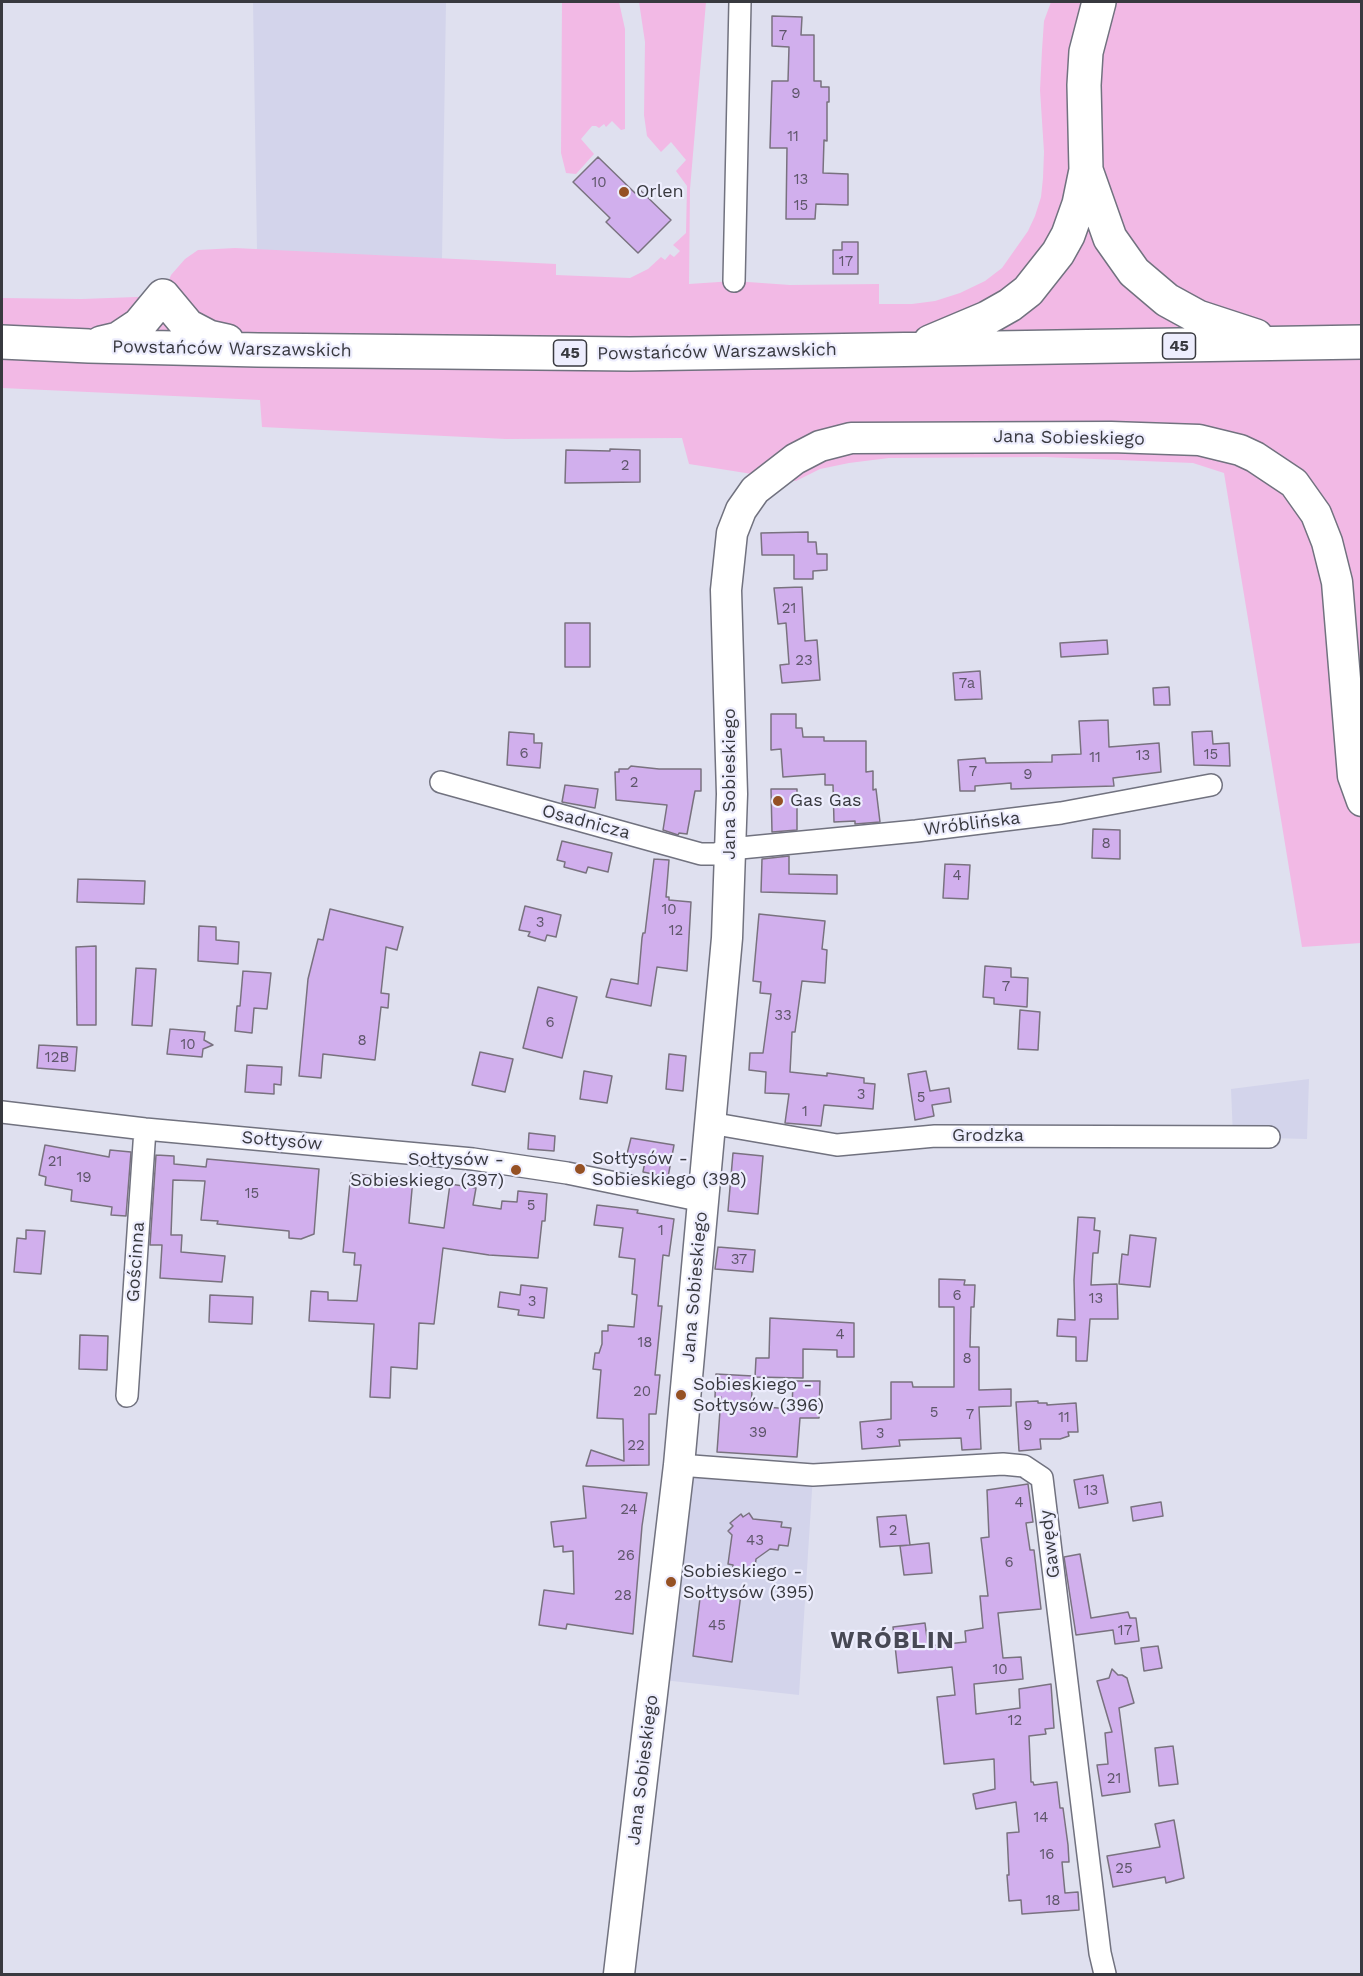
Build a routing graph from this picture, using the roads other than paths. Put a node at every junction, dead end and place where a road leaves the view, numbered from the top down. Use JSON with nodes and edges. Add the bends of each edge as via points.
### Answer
{"nodes":[{"id":1,"x":740,"y":2,"type":"edge"},
{"id":2,"x":1098,"y":2,"type":"edge"},
{"id":3,"x":1086,"y":170,"type":"junction"},
{"id":4,"x":734,"y":281,"type":"dead end"},
{"id":5,"x":2,"y":342,"type":"edge"},
{"id":6,"x":1362,"y":342,"type":"edge"},
{"id":7,"x":1328,"y":344,"type":"junction"},
{"id":8,"x":1283,"y":345,"type":"junction"},
{"id":9,"x":89,"y":346,"type":"junction"},
{"id":10,"x":913,"y":349,"type":"junction"},
{"id":11,"x":258,"y":350,"type":"junction"},
{"id":12,"x":1362,"y":350,"type":"edge"},
{"id":13,"x":441,"y":782,"type":"dead end"},
{"id":14,"x":1211,"y":785,"type":"dead end"},
{"id":15,"x":1362,"y":801,"type":"edge"},
{"id":16,"x":730,"y":849,"type":"junction"},
{"id":17,"x":2,"y":1112,"type":"edge"},
{"id":18,"x":710,"y":1123,"type":"junction"},
{"id":19,"x":145,"y":1129,"type":"junction"},
{"id":20,"x":1269,"y":1137,"type":"dead end"},
{"id":21,"x":703,"y":1201,"type":"junction"},
{"id":22,"x":127,"y":1396,"type":"dead end"},
{"id":23,"x":679,"y":1465,"type":"junction"},
{"id":24,"x":619,"y":1974,"type":"edge"},
{"id":25,"x":1105,"y":1974,"type":"edge"}],
"edges":[{"from":1,"to":4,"type":"street"},
{"from":2,"to":3,"type":"main road","via":[[1086,52]]},
{"from":3,"to":8,"type":"main road","via":[[1110,238],[1134,272],[1167,300],[1198,317]]},
{"from":3,"to":10,"type":"main road","via":[[1068,235],[1028,291],[987,318]]},
{"from":5,"to":9,"type":"main road","name":"Powstańców Warszawskich","number":"45"},
{"from":6,"to":7,"type":"main road","name":"Powstańców Warszawskich","number":"45"},
{"from":7,"to":8,"type":"main road","name":"Powstańców Warszawskich","number":"45"},
{"from":7,"to":12,"type":"main road"},
{"from":8,"to":10,"type":"main road","name":"Powstańców Warszawskich","number":"45"},
{"from":9,"to":11,"type":"main road","name":"Powstańców Warszawskich","number":"45"},
{"from":9,"to":11,"type":"main road","via":[[118,339],[139,325],[163,296],[188,326],[209,337]]},
{"from":10,"to":11,"type":"main road","name":"Powstańców Warszawskich","number":"45","via":[[630,354]]},
{"from":13,"to":16,"type":"street","name":"Osadnicza","via":[[701,854],[716,855]]},
{"from":14,"to":16,"type":"street","name":"Wróblińska","via":[[1061,813]]},
{"from":15,"to":16,"type":"street","name":"Jana Sobieskiego","via":[[1353,776],[1337,582],[1327,542],[1316,514],[1294,483],[1270,465],[1240,450],[1199,440],[851,438],[820,446],[777,471],[755,490],[732,533],[726,590],[731,717]]},
{"from":16,"to":18,"type":"street","name":"Jana Sobieskiego","via":[[727,938]]},
{"from":17,"to":19,"type":"street","name":"Sołtysów"},
{"from":18,"to":20,"type":"street","name":"Grodzka","via":[[837,1144],[935,1136]]},
{"from":18,"to":21,"type":"street","name":"Jana Sobieskiego"},
{"from":19,"to":21,"type":"street","name":"Sołtysów","via":[[473,1159],[567,1173]]},
{"from":19,"to":22,"type":"street","name":"Gościnna"},
{"from":21,"to":23,"type":"street","name":"Jana Sobieskiego"},
{"from":23,"to":24,"type":"street","name":"Jana Sobieskiego"},
{"from":23,"to":25,"type":"street","name":"Gawędy","via":[[813,1475],[1003,1464],[1023,1466],[1042,1478]]}]}
